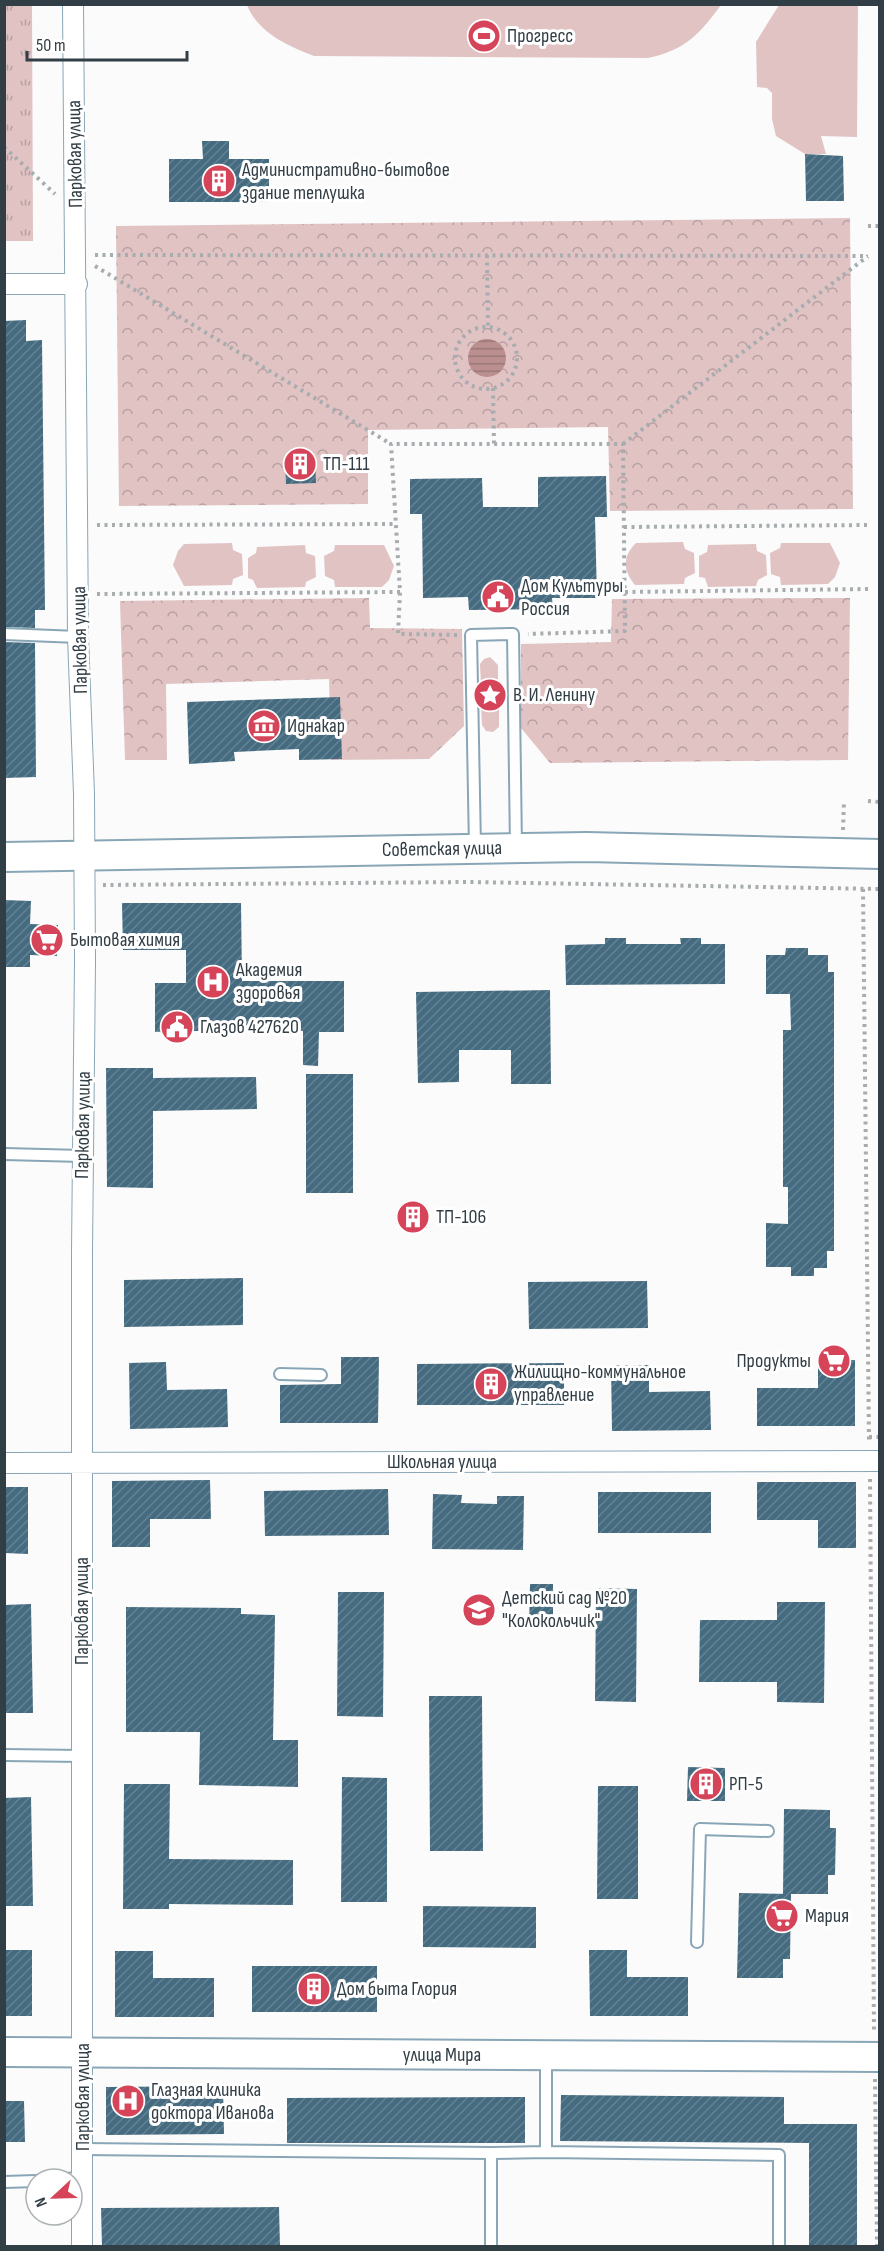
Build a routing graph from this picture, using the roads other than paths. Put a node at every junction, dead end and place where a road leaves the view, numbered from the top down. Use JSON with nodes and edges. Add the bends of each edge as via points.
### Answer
{"nodes":[{"id":1,"x":73,"y":4,"type":"edge"},
{"id":2,"x":4,"y":284,"type":"edge"},
{"id":3,"x":77,"y":284,"type":"junction"},
{"id":4,"x":4,"y":634,"type":"edge"},
{"id":5,"x":78,"y":637,"type":"junction"},
{"id":6,"x":475,"y":848,"type":"junction"},
{"id":7,"x":516,"y":848,"type":"junction"},
{"id":8,"x":879,"y":854,"type":"edge"},
{"id":9,"x":4,"y":856,"type":"edge"},
{"id":10,"x":84,"y":856,"type":"junction"},
{"id":11,"x":4,"y":1154,"type":"edge"},
{"id":12,"x":83,"y":1156,"type":"junction"},
{"id":13,"x":280,"y":1374,"type":"dead end"},
{"id":14,"x":321,"y":1375,"type":"dead end"},
{"id":15,"x":875,"y":1461,"type":"edge"},
{"id":16,"x":4,"y":1463,"type":"edge"},
{"id":17,"x":82,"y":1463,"type":"junction"},
{"id":18,"x":4,"y":1755,"type":"edge"},
{"id":19,"x":83,"y":1756,"type":"junction"},
{"id":20,"x":768,"y":1831,"type":"dead end"},
{"id":21,"x":697,"y":1942,"type":"dead end"},
{"id":22,"x":4,"y":2052,"type":"edge"},
{"id":23,"x":83,"y":2053,"type":"junction"},
{"id":24,"x":546,"y":2055,"type":"junction"},
{"id":25,"x":877,"y":2057,"type":"edge"},
{"id":26,"x":82,"y":2149,"type":"junction"},
{"id":27,"x":546,"y":2152,"type":"junction"},
{"id":28,"x":491,"y":2153,"type":"junction"},
{"id":29,"x":76,"y":2167,"type":"edge"},
{"id":30,"x":24,"y":2181,"type":"edge"},
{"id":31,"x":4,"y":2182,"type":"edge"},
{"id":32,"x":79,"y":2227,"type":"edge"},
{"id":33,"x":82,"y":2247,"type":"edge"},
{"id":34,"x":491,"y":2247,"type":"edge"},
{"id":35,"x":779,"y":2247,"type":"edge"}],
"edges":[{"from":1,"to":3,"type":"street","name":"Парковая улица"},
{"from":2,"to":3,"type":"street"},
{"from":3,"to":5,"type":"street","name":"Парковая улица"},
{"from":4,"to":5,"type":"lane"},
{"from":5,"to":10,"type":"street","name":"Парковая улица"},
{"from":6,"to":7,"type":"street","name":"Советская улица"},
{"from":6,"to":7,"type":"lane","via":[[471,634],[513,634]]},
{"from":6,"to":10,"type":"street","name":"Советская улица"},
{"from":7,"to":8,"type":"street","name":"Советская улица"},
{"from":9,"to":10,"type":"street","name":"Советская улица"},
{"from":10,"to":12,"type":"street","name":"Парковая улица"},
{"from":11,"to":12,"type":"lane"},
{"from":12,"to":17,"type":"street","name":"Парковая улица"},
{"from":13,"to":14,"type":"lane"},
{"from":15,"to":17,"type":"street","name":"Школьная улица"},
{"from":16,"to":17,"type":"street","name":"Школьная улица"},
{"from":17,"to":19,"type":"street","name":"Парковая улица"},
{"from":18,"to":19,"type":"lane"},
{"from":19,"to":23,"type":"street","name":"Парковая улица"},
{"from":20,"to":21,"type":"lane","via":[[700,1829]]},
{"from":22,"to":23,"type":"street","name":"улица Мира"},
{"from":23,"to":24,"type":"street","name":"улица Мира"},
{"from":23,"to":26,"type":"street","name":"Парковая улица"},
{"from":24,"to":25,"type":"street","name":"улица Мира"},
{"from":24,"to":27,"type":"lane"},
{"from":26,"to":28,"type":"lane"},
{"from":26,"to":29,"type":"street","name":"Парковая улица"},
{"from":27,"to":28,"type":"lane"},
{"from":27,"to":35,"type":"lane","via":[[779,2155]]},
{"from":28,"to":34,"type":"lane"},
{"from":30,"to":31,"type":"lane"},
{"from":32,"to":33,"type":"street","name":"Парковая улица"}]}
